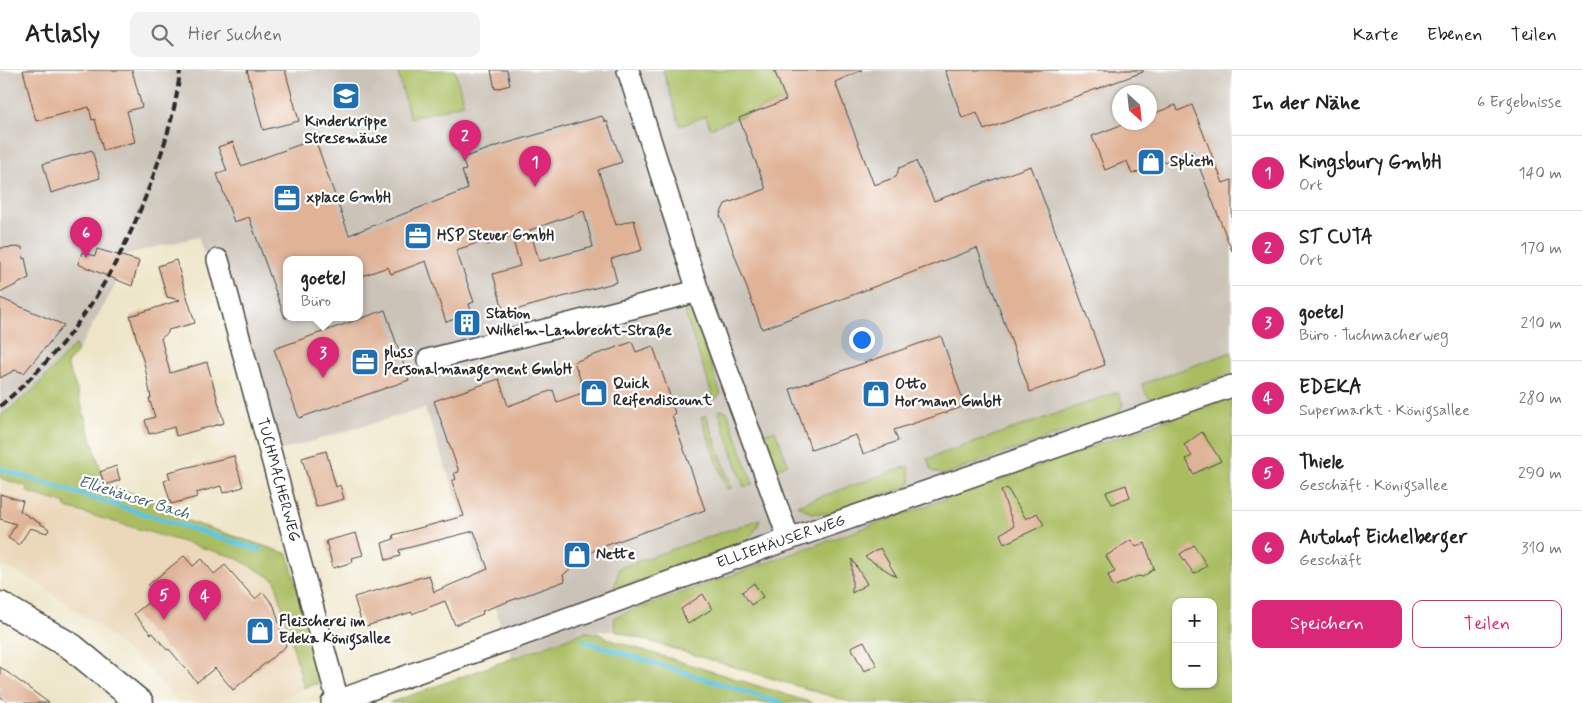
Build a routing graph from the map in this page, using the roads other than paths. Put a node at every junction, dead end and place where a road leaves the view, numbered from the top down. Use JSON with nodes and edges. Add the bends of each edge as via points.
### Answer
{"nodes":[{"id":1,"x":628,"y":70,"type":"edge"},
{"id":2,"x":218,"y":260,"type":"dead end"},
{"id":3,"x":698,"y":292,"type":"junction"},
{"id":4,"x":428,"y":360,"type":"dead end"},
{"id":5,"x":1232,"y":386,"type":"edge"},
{"id":6,"x":789,"y":539,"type":"junction"},
{"id":7,"x":0,"y":605,"type":"edge"},
{"id":8,"x":335,"y":702,"type":"edge"},
{"id":9,"x":140,"y":703,"type":"edge"}],
"edges":[{"from":1,"to":3,"type":"street"},
{"from":2,"to":8,"type":"street","name":"TUCHMACHERWEG"},
{"from":3,"to":4,"type":"street"},
{"from":3,"to":6,"type":"street"},
{"from":5,"to":6,"type":"street","name":"ELLIEHÄUSER WEG"},
{"from":6,"to":8,"type":"street","name":"ELLIEHÄUSER WEG"},
{"from":7,"to":9,"type":"street","via":[[72,647]]}]}
